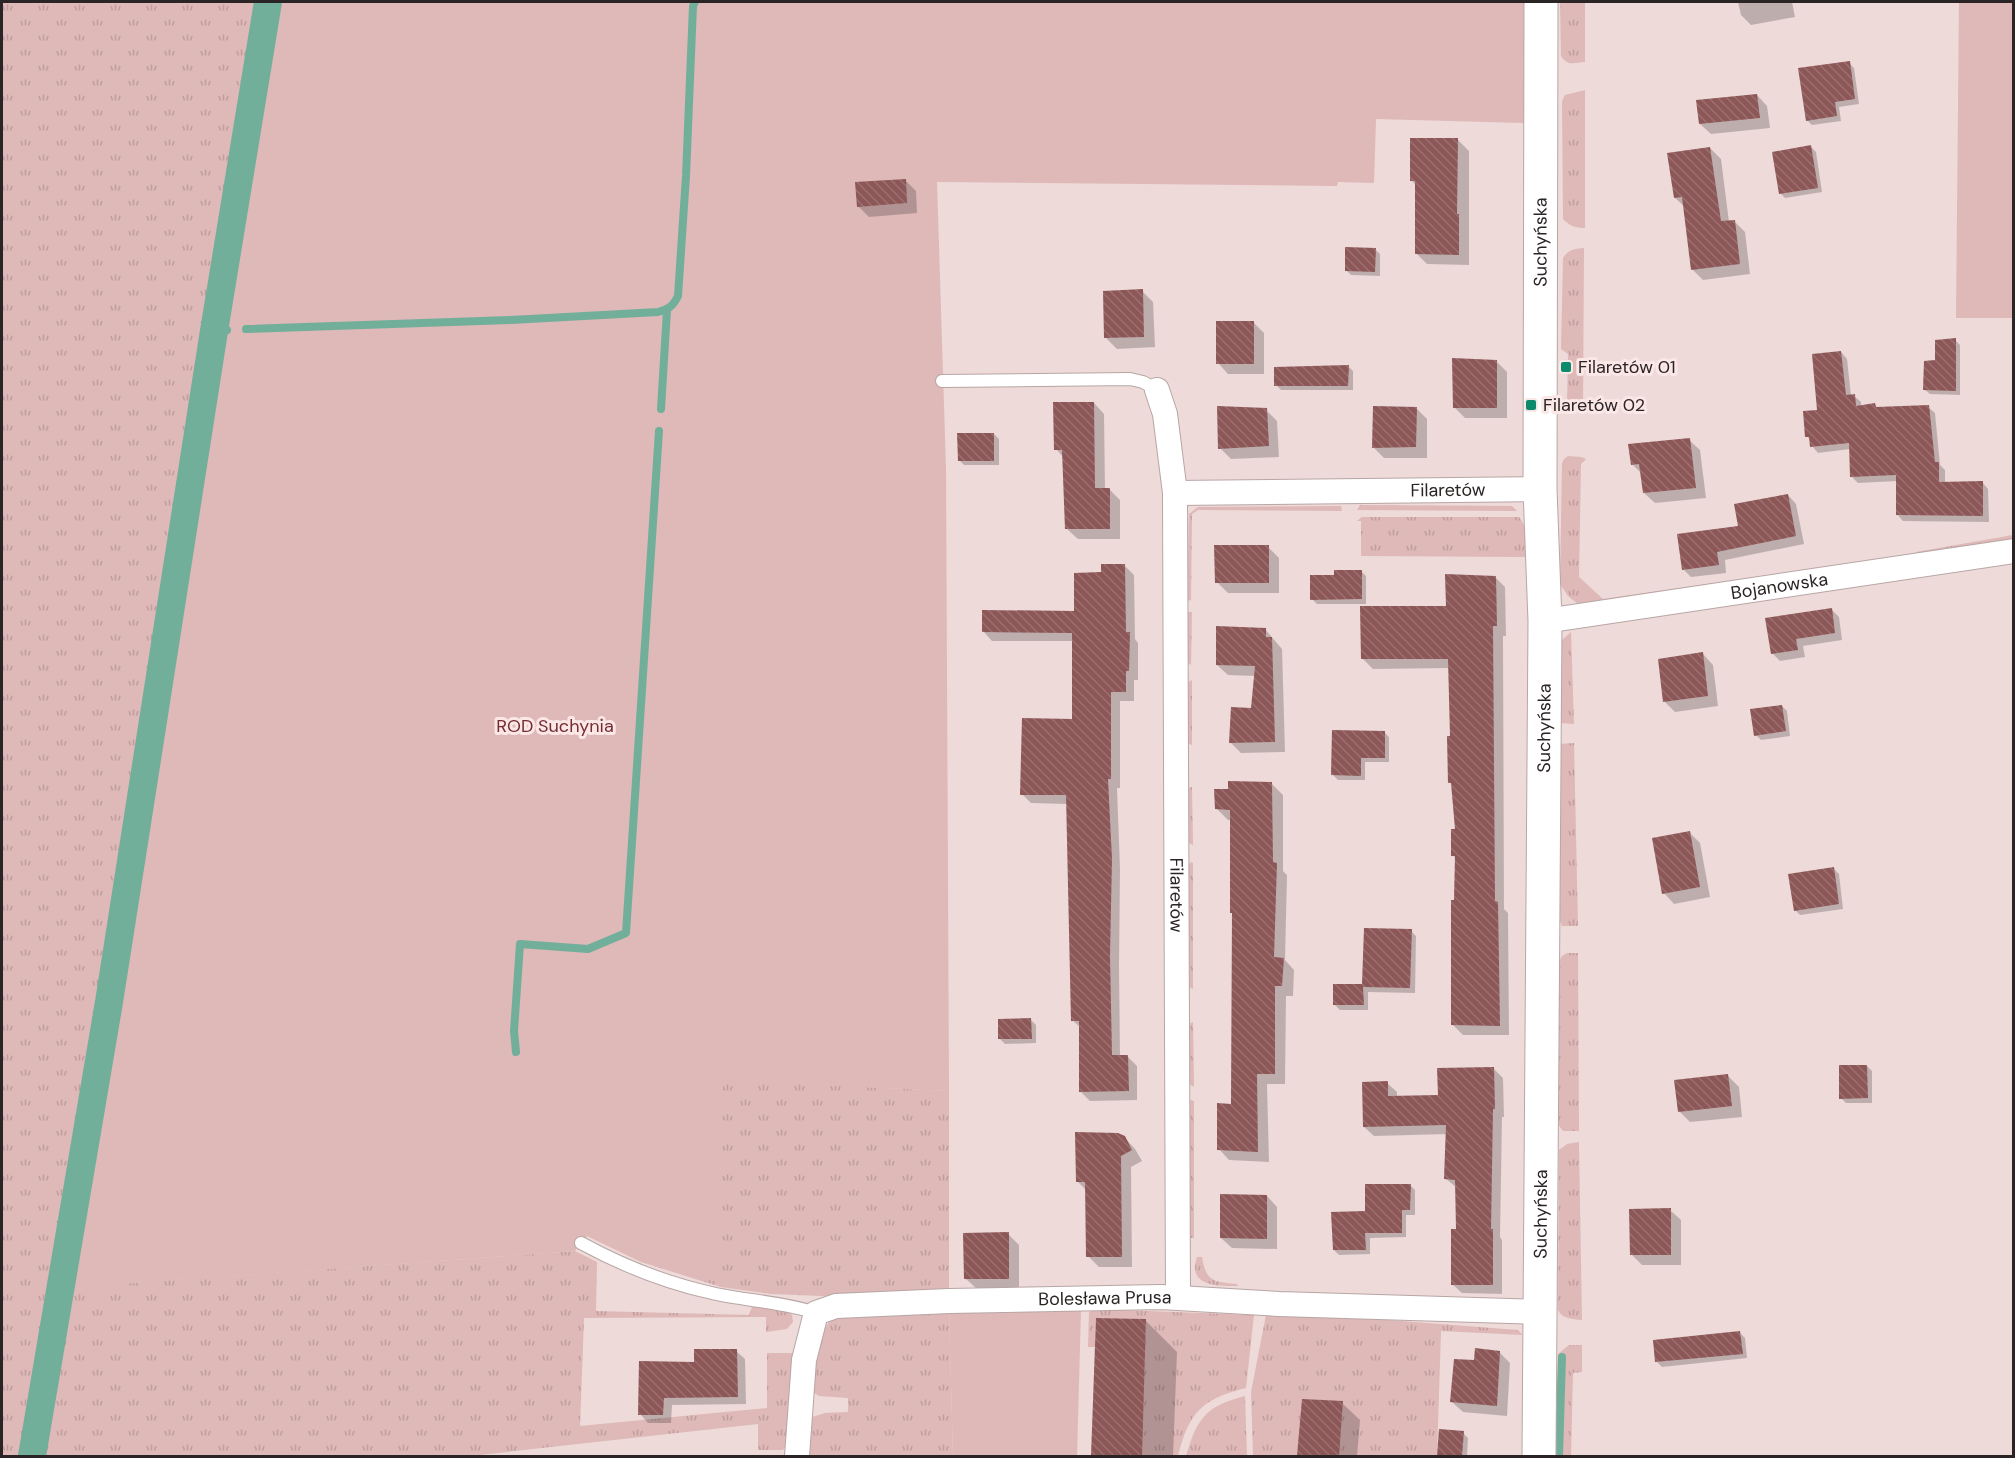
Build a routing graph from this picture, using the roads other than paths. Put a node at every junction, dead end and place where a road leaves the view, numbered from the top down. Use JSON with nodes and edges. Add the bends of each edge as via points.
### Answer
{"nodes":[{"id":1,"x":1541,"y":2,"type":"edge"},
{"id":2,"x":942,"y":381,"type":"dead end"},
{"id":3,"x":1157,"y":390,"type":"joint"},
{"id":4,"x":1540,"y":489,"type":"junction"},
{"id":5,"x":1175,"y":493,"type":"junction"},
{"id":6,"x":2013,"y":551,"type":"edge"},
{"id":7,"x":1545,"y":621,"type":"junction"},
{"id":8,"x":581,"y":1243,"type":"dead end"},
{"id":9,"x":1178,"y":1297,"type":"junction"},
{"id":10,"x":1540,"y":1311,"type":"junction"},
{"id":11,"x":816,"y":1313,"type":"junction"},
{"id":12,"x":797,"y":1456,"type":"edge"},
{"id":13,"x":1539,"y":1456,"type":"edge"}],
"edges":[{"from":1,"to":4,"type":"street","name":"Suchyńska"},
{"from":2,"to":3,"type":"lane","via":[[1130,379]]},
{"from":3,"to":5,"type":"street","name":"Filaretów","via":[[1165,414]]},
{"from":4,"to":5,"type":"street","name":"Filaretów"},
{"from":4,"to":7,"type":"street","name":"Suchyńska"},
{"from":5,"to":9,"type":"street","name":"Filaretów"},
{"from":6,"to":7,"type":"street","name":"Bojanowska"},
{"from":7,"to":10,"type":"street","name":"Suchyńska"},
{"from":8,"to":11,"type":"lane","via":[[643,1272],[715,1294]]},
{"from":9,"to":10,"type":"street","name":"Bolesława Prusa","via":[[1279,1304]]},
{"from":9,"to":11,"type":"street","name":"Bolesława Prusa","via":[[837,1306]]},
{"from":10,"to":13,"type":"street","name":"Suchyńska"},
{"from":11,"to":12,"type":"street","via":[[804,1360]]}]}
